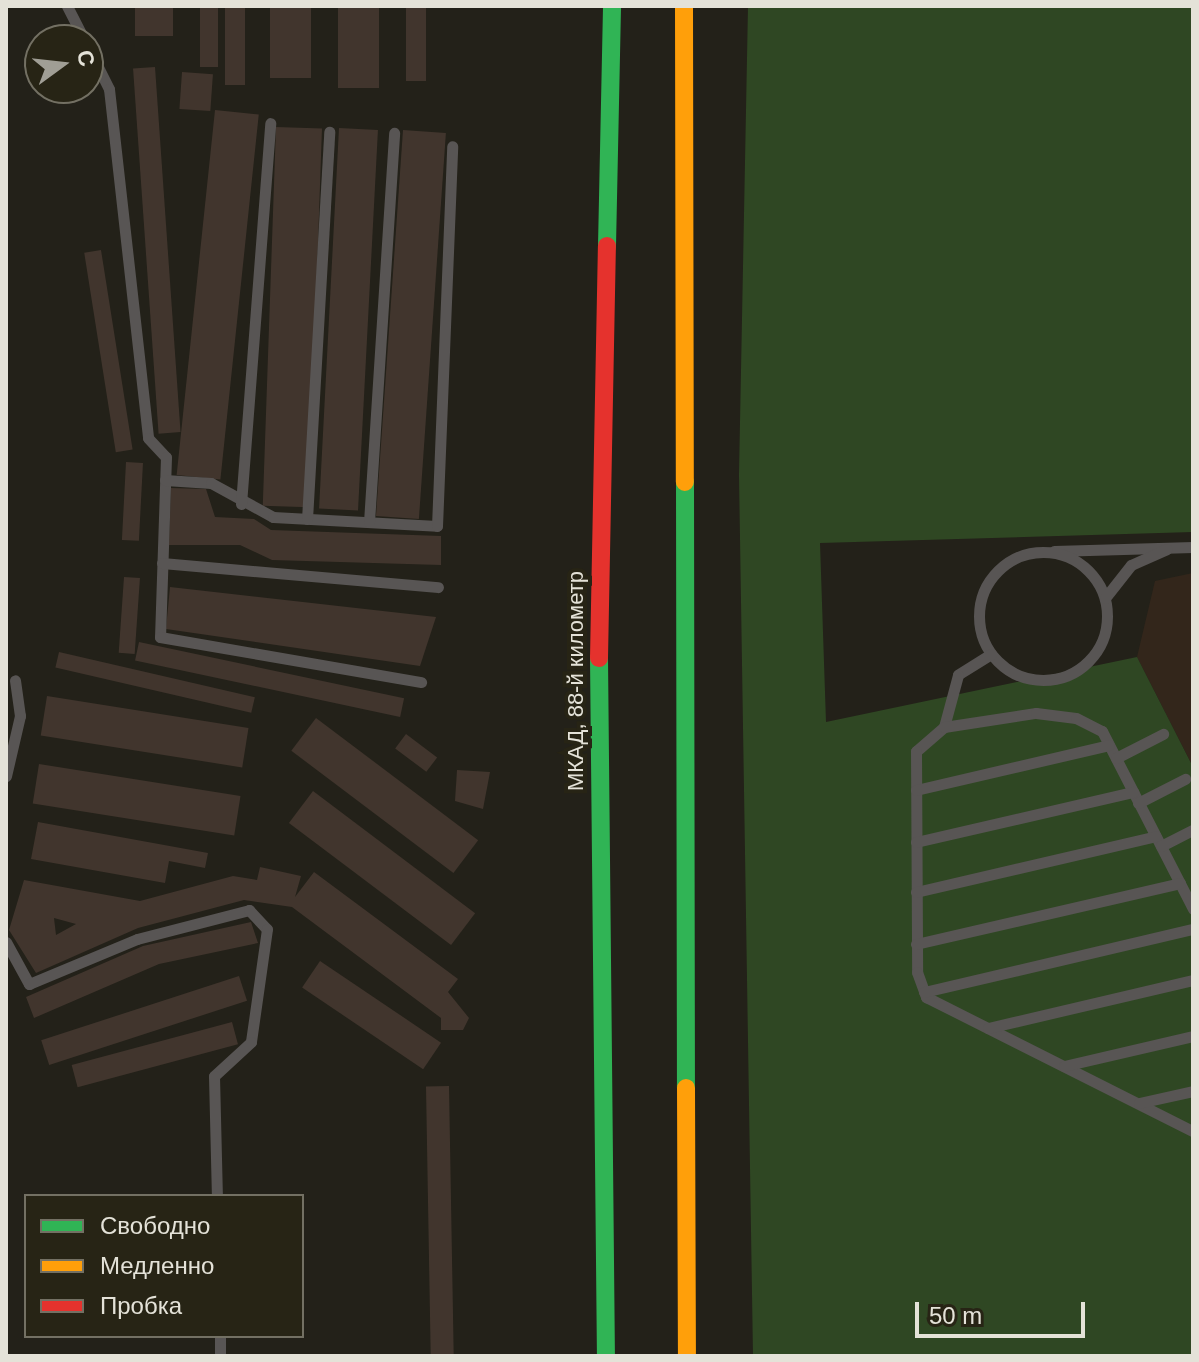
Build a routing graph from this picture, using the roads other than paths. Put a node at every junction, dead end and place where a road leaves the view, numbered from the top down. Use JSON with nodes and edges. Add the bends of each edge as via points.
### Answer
{"nodes":[{"id":1,"x":67,"y":6,"type":"edge"},
{"id":2,"x":612,"y":6,"type":"edge"},
{"id":3,"x":684,"y":6,"type":"edge"},
{"id":4,"x":76,"y":24,"type":"edge"},
{"id":5,"x":104,"y":79,"type":"edge"},
{"id":6,"x":270,"y":123,"type":"dead end"},
{"id":7,"x":329,"y":132,"type":"dead end"},
{"id":8,"x":394,"y":133,"type":"dead end"},
{"id":9,"x":452,"y":146,"type":"dead end"},
{"id":10,"x":165,"y":480,"type":"junction"},
{"id":11,"x":241,"y":504,"type":"junction"},
{"id":12,"x":307,"y":519,"type":"junction"},
{"id":13,"x":369,"y":522,"type":"junction"},
{"id":14,"x":1188,"y":547,"type":"edge"},
{"id":15,"x":1052,"y":552,"type":"junction"},
{"id":16,"x":162,"y":563,"type":"junction"},
{"id":17,"x":438,"y":587,"type":"dead end"},
{"id":18,"x":1105,"y":598,"type":"junction"},
{"id":19,"x":991,"y":654,"type":"junction"},
{"id":20,"x":15,"y":680,"type":"dead end"},
{"id":21,"x":421,"y":682,"type":"dead end"},
{"id":22,"x":944,"y":727,"type":"junction"},
{"id":23,"x":1163,"y":734,"type":"dead end"},
{"id":24,"x":1109,"y":745,"type":"junction"},
{"id":25,"x":1116,"y":758,"type":"junction"},
{"id":26,"x":6,"y":776,"type":"edge"},
{"id":27,"x":1185,"y":779,"type":"dead end"},
{"id":28,"x":916,"y":790,"type":"junction"},
{"id":29,"x":1136,"y":798,"type":"junction"},
{"id":30,"x":1193,"y":830,"type":"edge"},
{"id":31,"x":1158,"y":841,"type":"junction"},
{"id":32,"x":916,"y":842,"type":"junction"},
{"id":33,"x":1186,"y":888,"type":"edge"},
{"id":34,"x":916,"y":892,"type":"junction"},
{"id":35,"x":1193,"y":909,"type":"edge"},
{"id":36,"x":1193,"y":929,"type":"edge"},
{"id":37,"x":6,"y":942,"type":"edge"},
{"id":38,"x":916,"y":944,"type":"junction"},
{"id":39,"x":1193,"y":980,"type":"edge"},
{"id":40,"x":924,"y":992,"type":"junction"},
{"id":41,"x":987,"y":1028,"type":"junction"},
{"id":42,"x":1193,"y":1036,"type":"edge"},
{"id":43,"x":1064,"y":1066,"type":"junction"},
{"id":44,"x":1193,"y":1091,"type":"edge"},
{"id":45,"x":1138,"y":1103,"type":"junction"},
{"id":46,"x":1193,"y":1131,"type":"edge"},
{"id":47,"x":217,"y":1194,"type":"edge"},
{"id":48,"x":606,"y":1356,"type":"edge"},
{"id":49,"x":687,"y":1356,"type":"edge"}],
"edges":[{"from":1,"to":4,"type":"lane"},
{"from":2,"to":48,"type":"highway","name":"МКАД, 88-й километр","via":[[599,638]]},
{"from":3,"to":49,"type":"highway"},
{"from":5,"to":10,"type":"lane","via":[[136,373],[148,438],[166,457]]},
{"from":6,"to":11,"type":"lane"},
{"from":7,"to":12,"type":"lane"},
{"from":8,"to":13,"type":"lane"},
{"from":9,"to":13,"type":"lane","via":[[437,526]]},
{"from":10,"to":11,"type":"lane","via":[[211,483]]},
{"from":10,"to":16,"type":"lane"},
{"from":11,"to":12,"type":"lane","via":[[273,517]]},
{"from":12,"to":13,"type":"lane"},
{"from":14,"to":15,"type":"lane"},
{"from":14,"to":18,"type":"lane","via":[[1131,565]]},
{"from":15,"to":18,"type":"lane","via":[[1089,572]]},
{"from":15,"to":19,"type":"lane","via":[[1010,560],[989,580],[978,622]]},
{"from":16,"to":17,"type":"lane"},
{"from":16,"to":21,"type":"lane","via":[[160,637]]},
{"from":18,"to":19,"type":"lane","via":[[1103,639],[1076,672],[1034,680]]},
{"from":19,"to":22,"type":"lane","via":[[958,675]]},
{"from":20,"to":26,"type":"lane","via":[[20,716]]},
{"from":22,"to":24,"type":"lane","via":[[1036,713],[1076,718],[1102,731]]},
{"from":22,"to":28,"type":"lane","via":[[916,751]]},
{"from":23,"to":25,"type":"lane"},
{"from":24,"to":25,"type":"lane"},
{"from":24,"to":28,"type":"lane"},
{"from":25,"to":29,"type":"lane"},
{"from":27,"to":29,"type":"lane"},
{"from":28,"to":32,"type":"lane"},
{"from":29,"to":31,"type":"lane"},
{"from":29,"to":32,"type":"lane"},
{"from":30,"to":31,"type":"lane"},
{"from":31,"to":33,"type":"lane"},
{"from":31,"to":34,"type":"lane"},
{"from":32,"to":34,"type":"lane"},
{"from":33,"to":35,"type":"lane"},
{"from":33,"to":38,"type":"lane"},
{"from":34,"to":38,"type":"lane"},
{"from":36,"to":40,"type":"lane"},
{"from":37,"to":47,"type":"lane","via":[[29,984],[137,939],[249,910],[267,929],[251,1042],[214,1076]]},
{"from":38,"to":40,"type":"lane"},
{"from":39,"to":41,"type":"lane"},
{"from":40,"to":41,"type":"lane"},
{"from":41,"to":43,"type":"lane"},
{"from":42,"to":43,"type":"lane"},
{"from":43,"to":45,"type":"lane"},
{"from":44,"to":45,"type":"lane"},
{"from":45,"to":46,"type":"lane"}]}
